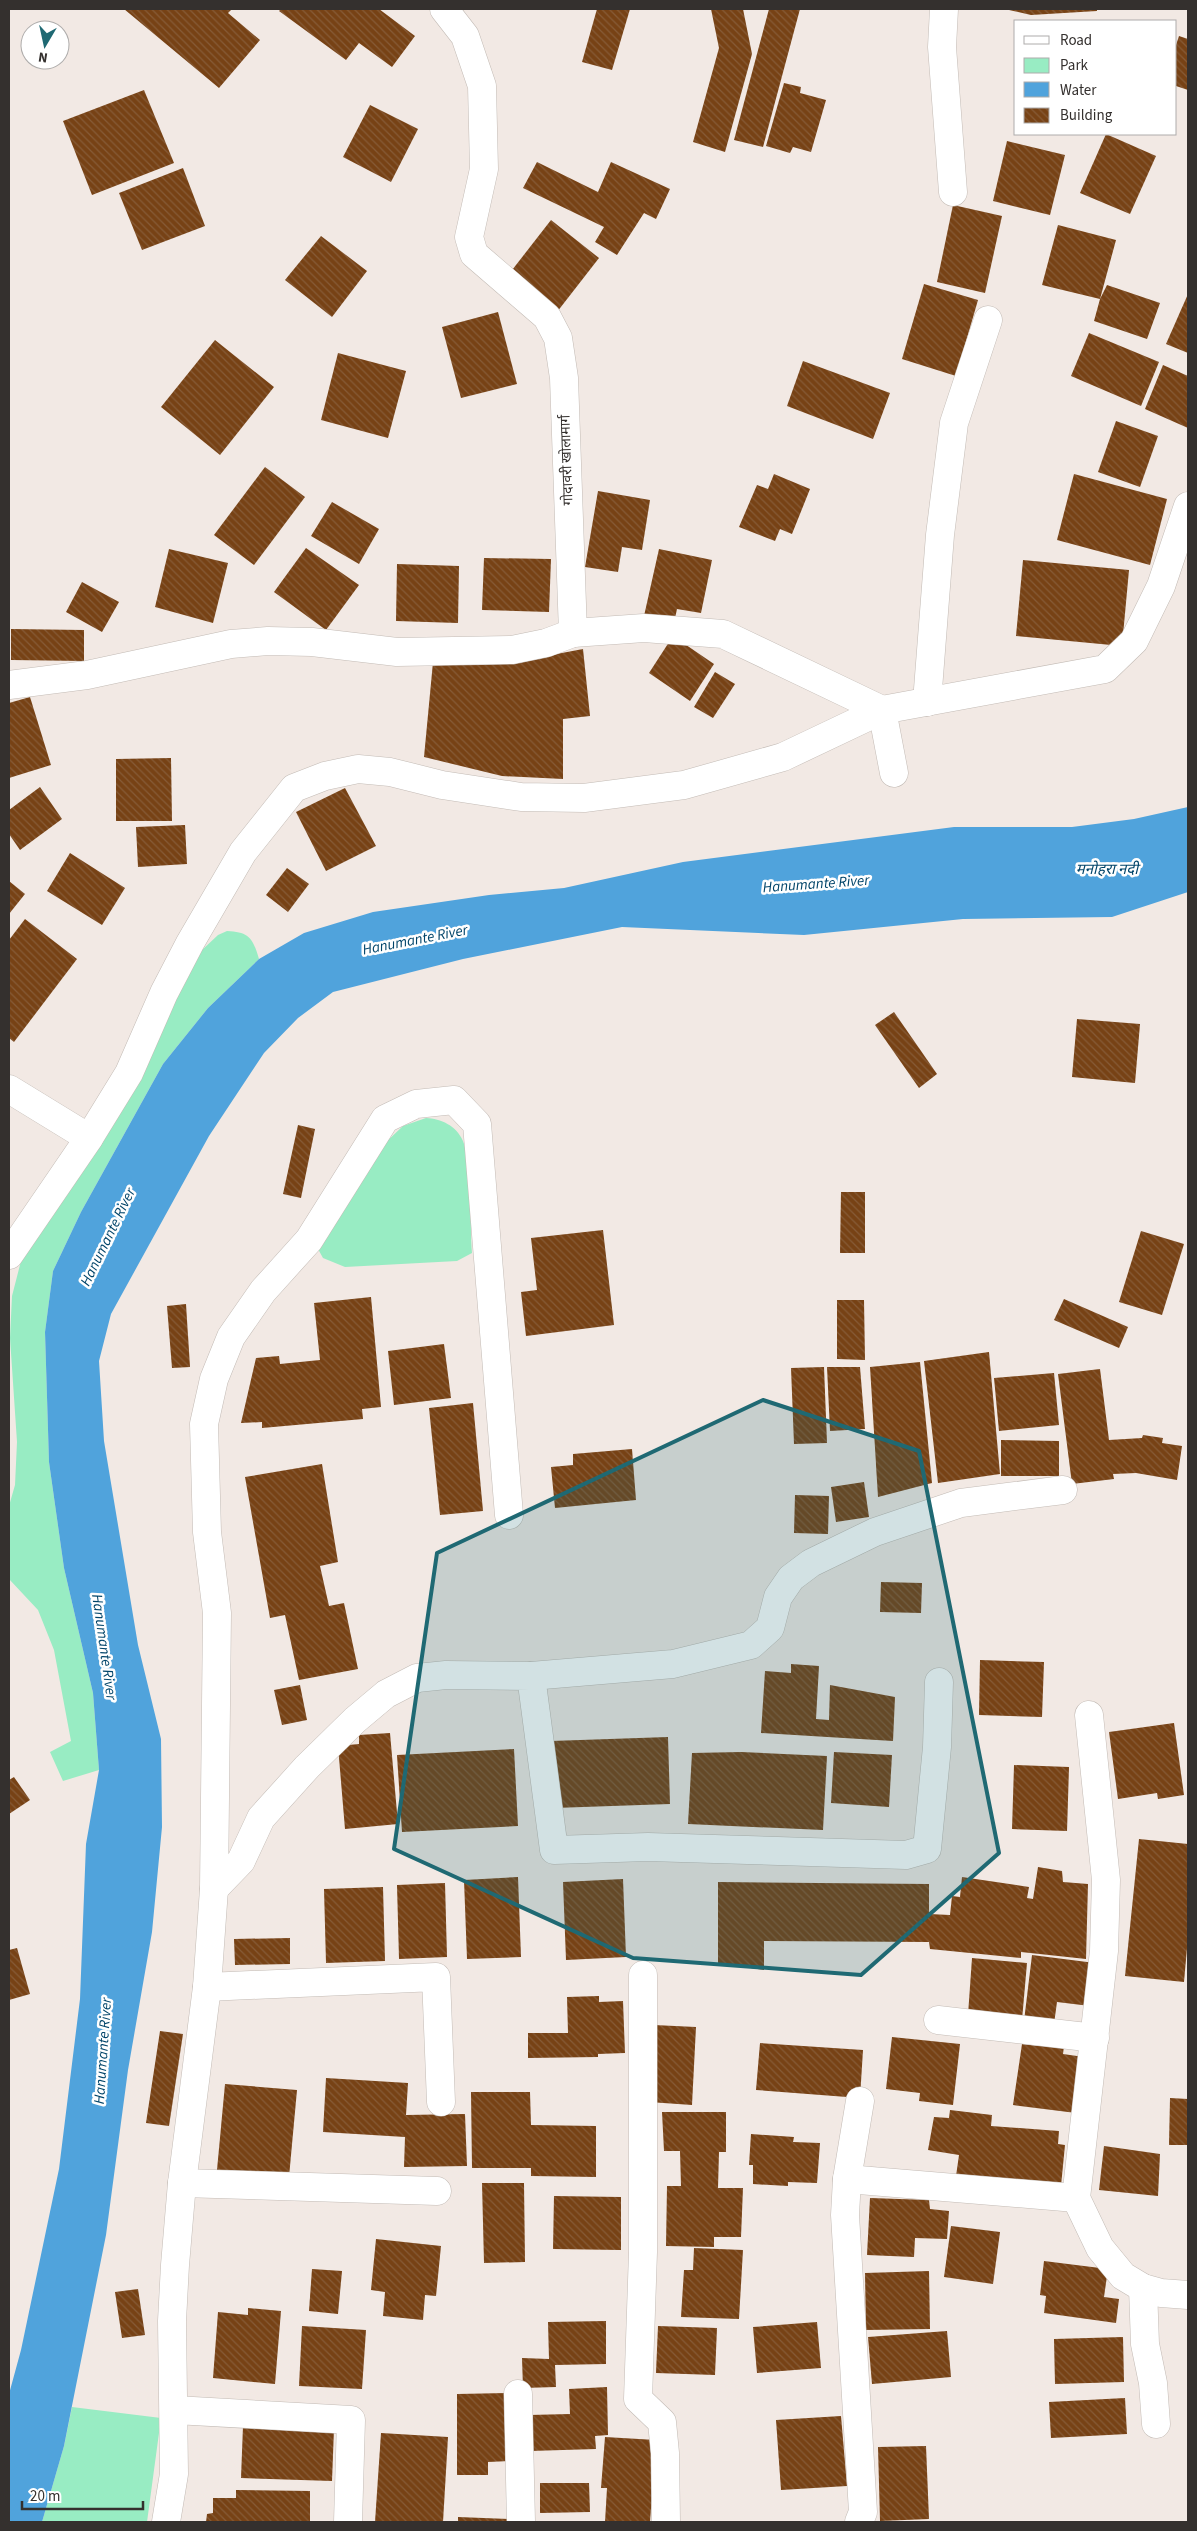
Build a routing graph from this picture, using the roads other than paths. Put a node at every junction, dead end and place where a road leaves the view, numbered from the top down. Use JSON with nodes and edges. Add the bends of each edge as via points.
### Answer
{"nodes":[{"id":1,"x":444,"y":9,"type":"edge"},
{"id":2,"x":944,"y":9,"type":"edge"},
{"id":3,"x":953,"y":192,"type":"dead end"},
{"id":4,"x":988,"y":320,"type":"dead end"},
{"id":5,"x":1188,"y":506,"type":"edge"},
{"id":6,"x":573,"y":633,"type":"junction"},
{"id":7,"x":9,"y":685,"type":"edge"},
{"id":8,"x":927,"y":702,"type":"junction"},
{"id":9,"x":882,"y":710,"type":"junction"},
{"id":10,"x":894,"y":773,"type":"dead end"},
{"id":11,"x":9,"y":1089,"type":"edge"},
{"id":12,"x":89,"y":1138,"type":"junction"},
{"id":13,"x":9,"y":1255,"type":"edge"},
{"id":14,"x":1063,"y":1490,"type":"dead end"},
{"id":15,"x":509,"y":1515,"type":"dead end"},
{"id":16,"x":532,"y":1676,"type":"junction"},
{"id":17,"x":939,"y":1682,"type":"dead end"},
{"id":18,"x":1089,"y":1714,"type":"dead end"},
{"id":19,"x":214,"y":1889,"type":"junction"},
{"id":20,"x":643,"y":1975,"type":"dead end"},
{"id":21,"x":207,"y":1986,"type":"junction"},
{"id":22,"x":938,"y":2020,"type":"dead end"},
{"id":23,"x":1095,"y":2038,"type":"junction"},
{"id":24,"x":860,"y":2101,"type":"dead end"},
{"id":25,"x":440,"y":2102,"type":"dead end"},
{"id":26,"x":847,"y":2179,"type":"junction"},
{"id":27,"x":182,"y":2183,"type":"junction"},
{"id":28,"x":437,"y":2191,"type":"dead end"},
{"id":29,"x":1076,"y":2198,"type":"junction"},
{"id":30,"x":1143,"y":2288,"type":"junction"},
{"id":31,"x":1188,"y":2294,"type":"edge"},
{"id":32,"x":518,"y":2394,"type":"dead end"},
{"id":33,"x":174,"y":2410,"type":"junction"},
{"id":34,"x":1156,"y":2424,"type":"dead end"},
{"id":35,"x":166,"y":2522,"type":"edge"},
{"id":36,"x":348,"y":2522,"type":"edge"},
{"id":37,"x":522,"y":2522,"type":"edge"},
{"id":38,"x":666,"y":2522,"type":"edge"},
{"id":39,"x":859,"y":2522,"type":"edge"}],
"edges":[{"from":1,"to":6,"type":"street","name":"गोदावरी खोलामार्ग","via":[[465,36],[482,86],[484,169],[469,237],[474,254],[547,317],[558,338],[564,378]]},
{"from":2,"to":3,"type":"street","via":[[942,47]]},
{"from":4,"to":8,"type":"street","via":[[954,423],[940,535]]},
{"from":5,"to":8,"type":"street","via":[[1161,586],[1134,642],[1105,669]]},
{"from":6,"to":7,"type":"street","via":[[512,650],[397,652],[312,642],[231,644],[86,675]]},
{"from":6,"to":9,"type":"street","via":[[644,628],[723,634]]},
{"from":8,"to":9,"type":"street"},
{"from":9,"to":10,"type":"street"},
{"from":9,"to":12,"type":"street","via":[[783,757],[684,785],[593,797],[521,797],[358,769],[324,776],[294,788],[244,852],[195,935],[164,993],[129,1073]]},
{"from":11,"to":12,"type":"street"},
{"from":12,"to":13,"type":"street"},
{"from":14,"to":16,"type":"street","via":[[961,1503],[875,1532],[811,1563],[791,1578],[778,1597],[770,1628],[751,1645],[673,1664]]},
{"from":15,"to":19,"type":"street","via":[[477,1124],[454,1100],[416,1104],[385,1119],[309,1240],[264,1291],[231,1337],[214,1379],[204,1424],[207,1532],[217,1613]]},
{"from":16,"to":17,"type":"street","via":[[554,1850],[648,1846],[906,1855],[927,1849],[937,1748]]},
{"from":16,"to":19,"type":"street","via":[[418,1678],[386,1694],[314,1760],[260,1818],[241,1861]]},
{"from":18,"to":23,"type":"street","via":[[1106,1880],[1104,1951]]},
{"from":19,"to":21,"type":"street"},
{"from":20,"to":38,"type":"street","via":[[644,2173],[638,2399],[662,2422],[666,2453]]},
{"from":21,"to":25,"type":"street","via":[[436,1977]]},
{"from":21,"to":27,"type":"street"},
{"from":22,"to":23,"type":"street"},
{"from":23,"to":29,"type":"street"},
{"from":24,"to":26,"type":"street"},
{"from":26,"to":29,"type":"street"},
{"from":26,"to":39,"type":"street","via":[[845,2215],[863,2512]]},
{"from":27,"to":28,"type":"street"},
{"from":27,"to":33,"type":"street","via":[[172,2321]]},
{"from":29,"to":30,"type":"street","via":[[1100,2248],[1123,2276]]},
{"from":30,"to":31,"type":"street","via":[[1161,2293]]},
{"from":30,"to":34,"type":"street","via":[[1145,2344],[1153,2383]]},
{"from":32,"to":37,"type":"street"},
{"from":33,"to":35,"type":"street","via":[[174,2474]]},
{"from":33,"to":36,"type":"street","via":[[351,2420]]}]}
